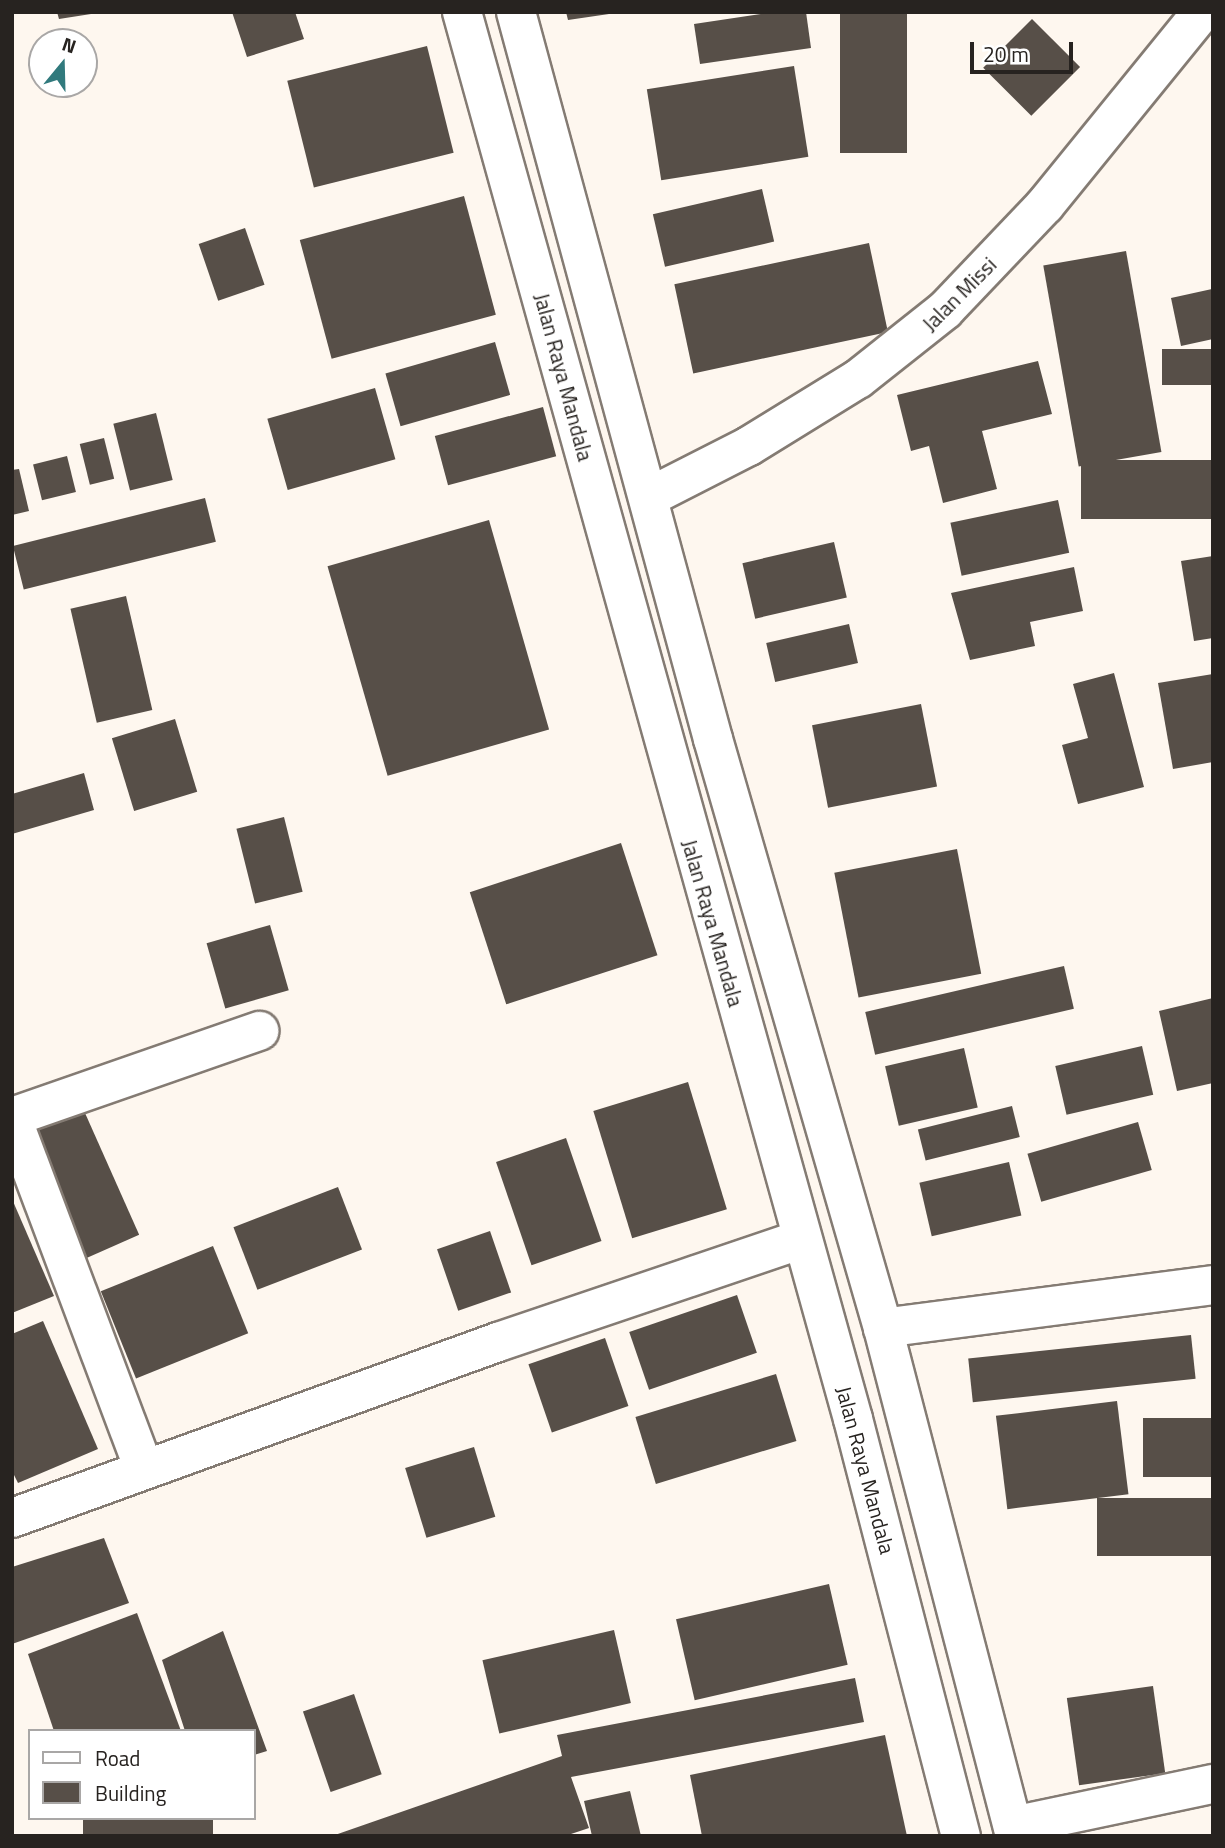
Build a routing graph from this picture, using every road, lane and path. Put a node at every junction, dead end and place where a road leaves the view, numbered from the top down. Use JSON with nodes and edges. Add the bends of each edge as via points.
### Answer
{"nodes":[{"id":1,"x":462,"y":12,"type":"edge"},
{"id":2,"x":516,"y":12,"type":"edge"},
{"id":3,"x":1200,"y":14,"type":"edge"},
{"id":4,"x":649,"y":497,"type":"junction"},
{"id":5,"x":259,"y":1031,"type":"dead end"},
{"id":6,"x":12,"y":1118,"type":"edge"},
{"id":7,"x":802,"y":1239,"type":"junction"},
{"id":8,"x":1213,"y":1285,"type":"edge"},
{"id":9,"x":883,"y":1328,"type":"junction"},
{"id":10,"x":903,"y":1410,"type":"junction"},
{"id":11,"x":853,"y":1419,"type":"junction"},
{"id":12,"x":144,"y":1469,"type":"junction"},
{"id":13,"x":12,"y":1518,"type":"edge"},
{"id":14,"x":1213,"y":1784,"type":"edge"},
{"id":15,"x":1014,"y":1831,"type":"edge"},
{"id":16,"x":961,"y":1836,"type":"edge"}],
"edges":[{"from":1,"to":7,"type":"main road","name":"Jalan Raya Mandala"},
{"from":2,"to":4,"type":"main road"},
{"from":3,"to":4,"type":"main road","name":"Jalan Missi","via":[[1045,205],[945,310],[858,379],[749,446]]},
{"from":4,"to":9,"type":"main road","via":[[713,739]]},
{"from":5,"to":6,"type":"main road"},
{"from":6,"to":12,"type":"main road"},
{"from":7,"to":11,"type":"main road","name":"Jalan Raya Mandala"},
{"from":7,"to":12,"type":"main road"},
{"from":8,"to":9,"type":"main road"},
{"from":9,"to":10,"type":"main road"},
{"from":10,"to":11,"type":"main road"},
{"from":10,"to":15,"type":"main road"},
{"from":11,"to":16,"type":"main road","name":"Jalan Raya Mandala"},
{"from":12,"to":13,"type":"main road"},
{"from":14,"to":15,"type":"main road"}]}
